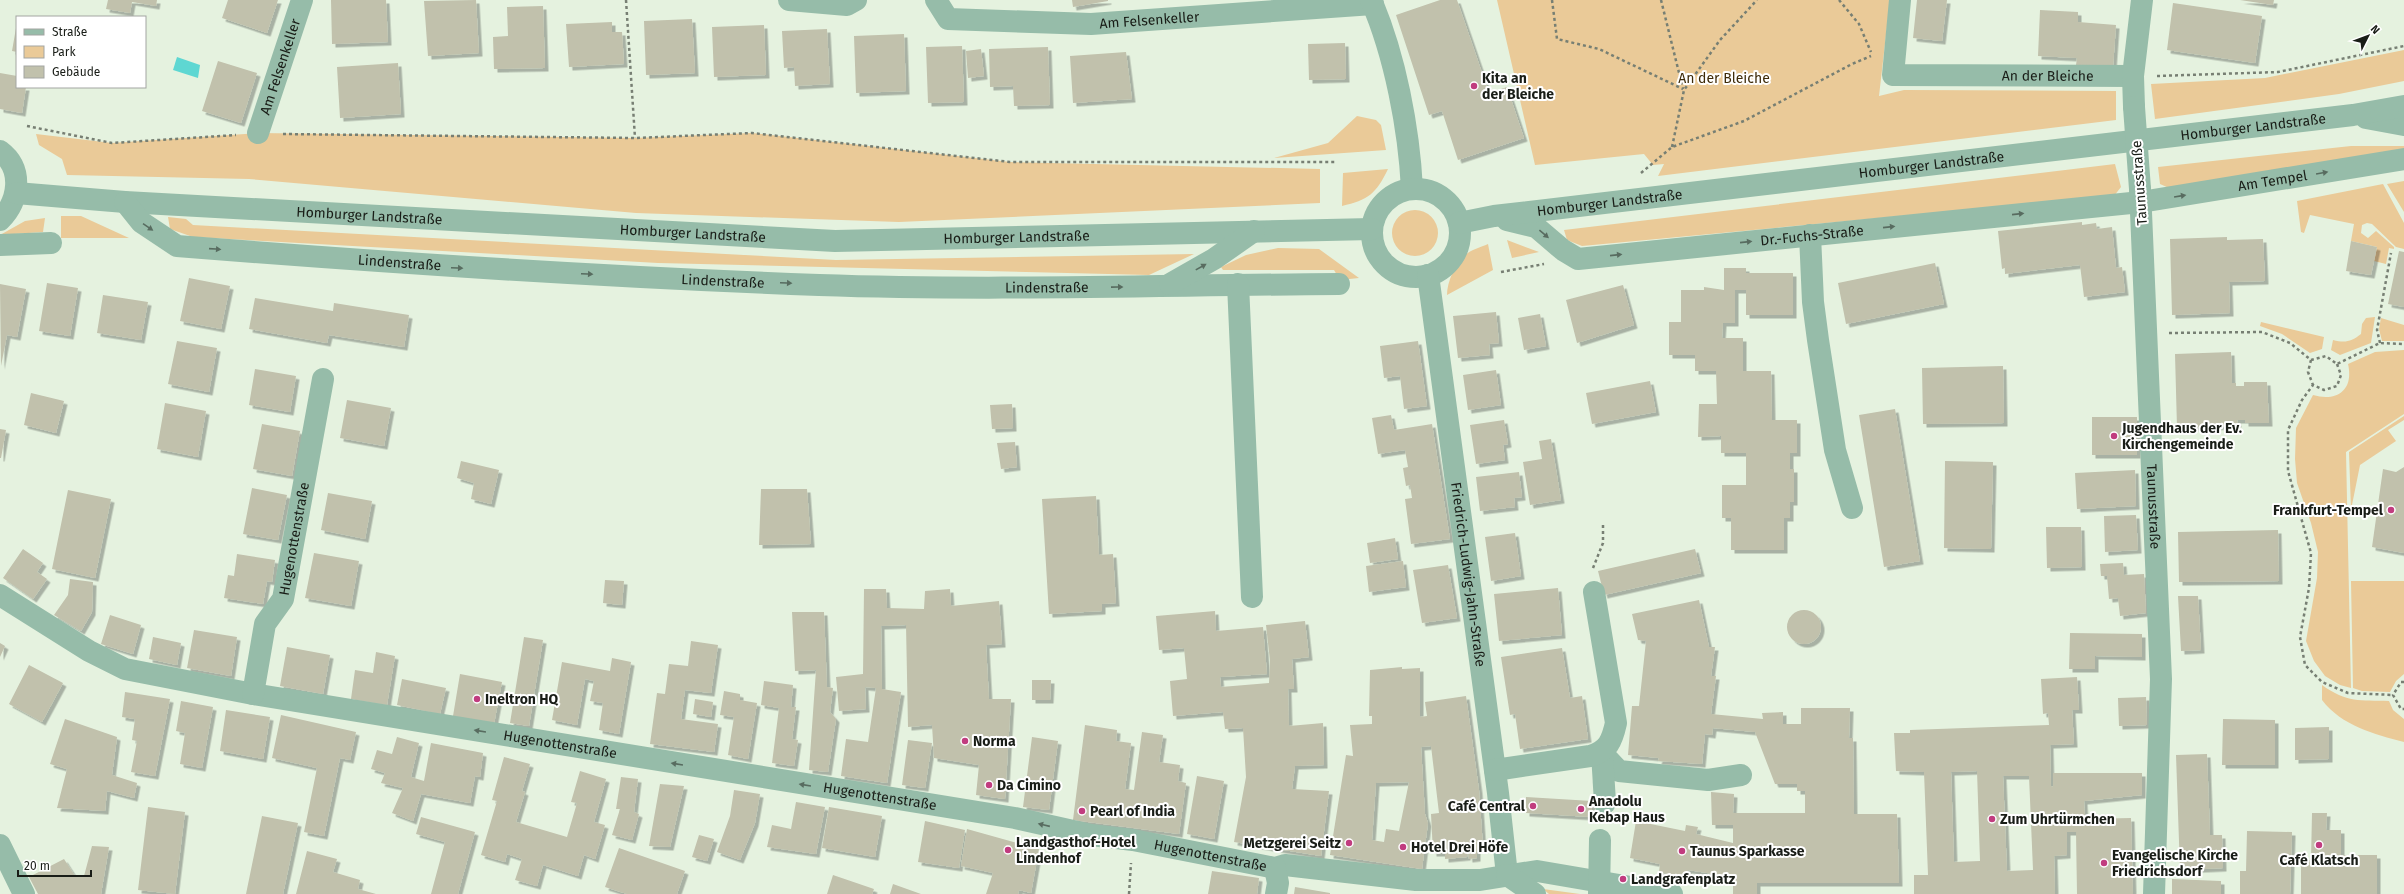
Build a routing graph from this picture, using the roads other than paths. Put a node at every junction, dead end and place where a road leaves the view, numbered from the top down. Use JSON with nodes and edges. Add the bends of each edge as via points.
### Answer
{"nodes":[{"id":1,"x":302,"y":0,"type":"edge"},
{"id":2,"x":789,"y":0,"type":"edge"},
{"id":3,"x":856,"y":0,"type":"edge"},
{"id":4,"x":936,"y":0,"type":"edge"},
{"id":5,"x":1900,"y":0,"type":"edge"},
{"id":6,"x":2142,"y":0,"type":"edge"},
{"id":7,"x":1372,"y":2,"type":"edge"},
{"id":8,"x":2133,"y":76,"type":"junction"},
{"id":9,"x":2404,"y":106,"type":"edge"},
{"id":10,"x":2353,"y":115,"type":"junction"},
{"id":11,"x":2404,"y":126,"type":"edge"},
{"id":12,"x":258,"y":134,"type":"road end"},
{"id":13,"x":0,"y":151,"type":"edge"},
{"id":14,"x":2404,"y":159,"type":"edge"},
{"id":15,"x":1412,"y":189,"type":"junction"},
{"id":16,"x":16,"y":194,"type":"junction"},
{"id":17,"x":2141,"y":195,"type":"junction"},
{"id":18,"x":125,"y":202,"type":"junction"},
{"id":19,"x":1494,"y":216,"type":"junction"},
{"id":20,"x":0,"y":220,"type":"edge"},
{"id":21,"x":1459,"y":223,"type":"junction"},
{"id":22,"x":1372,"y":230,"type":"junction"},
{"id":23,"x":1254,"y":231,"type":"junction"},
{"id":24,"x":1810,"y":235,"type":"junction"},
{"id":25,"x":51,"y":243,"type":"dead end"},
{"id":26,"x":0,"y":245,"type":"edge"},
{"id":27,"x":1428,"y":275,"type":"junction"},
{"id":28,"x":1238,"y":284,"type":"junction"},
{"id":29,"x":1339,"y":284,"type":"dead end"},
{"id":30,"x":1167,"y":286,"type":"junction"},
{"id":31,"x":323,"y":379,"type":"dead end"},
{"id":32,"x":1852,"y":508,"type":"dead end"},
{"id":33,"x":1594,"y":592,"type":"road end"},
{"id":34,"x":0,"y":595,"type":"edge"},
{"id":35,"x":1252,"y":597,"type":"dead end"},
{"id":36,"x":253,"y":694,"type":"junction"},
{"id":37,"x":1602,"y":753,"type":"junction"},
{"id":38,"x":1495,"y":770,"type":"junction"},
{"id":39,"x":1741,"y":775,"type":"dead end"},
{"id":40,"x":1605,"y":804,"type":"dead end"},
{"id":41,"x":1600,"y":840,"type":"dead end"},
{"id":42,"x":0,"y":845,"type":"edge"},
{"id":43,"x":1275,"y":868,"type":"junction"},
{"id":44,"x":1507,"y":875,"type":"junction"},
{"id":45,"x":1599,"y":888,"type":"edge"},
{"id":46,"x":1646,"y":892,"type":"edge"},
{"id":47,"x":24,"y":894,"type":"edge"},
{"id":48,"x":1276,"y":894,"type":"edge"},
{"id":49,"x":1535,"y":894,"type":"edge"},
{"id":50,"x":1672,"y":894,"type":"edge"},
{"id":51,"x":2154,"y":894,"type":"edge"}],
"edges":[{"from":1,"to":12,"type":"street","name":"Am Felsenkeller"},
{"from":2,"to":3,"type":"street","via":[[847,5]]},
{"from":4,"to":7,"type":"street","name":"Am Felsenkeller","via":[[948,19],[1091,24]]},
{"from":5,"to":8,"type":"street","name":"An der Bleiche","via":[[1893,75]]},
{"from":6,"to":8,"type":"street","name":"Taunusstraße"},
{"from":7,"to":15,"type":"street","via":[[1394,72],[1410,156]]},
{"from":8,"to":17,"type":"street","name":"Taunusstraße","bridge":true},
{"from":9,"to":10,"type":"street","name":"Homburger Landstraße"},
{"from":10,"to":11,"type":"street"},
{"from":10,"to":19,"type":"street","name":"Homburger Landstraße"},
{"from":13,"to":16,"type":"street","via":[[11,163],[16,175]]},
{"from":17,"to":14,"type":"street","name":"Am Tempel","one_way":true},
{"from":15,"to":21,"type":"street","via":[[1425,189],[1437,194],[1454,211]]},
{"from":15,"to":22,"type":"street","via":[[1400,191],[1389,197],[1377,212]]},
{"from":16,"to":18,"type":"street","name":"Homburger Landstraße"},
{"from":16,"to":20,"type":"street","via":[[9,211]]},
{"from":24,"to":17,"type":"street","name":"Dr.-Fuchs-Straße","one_way":true},
{"from":17,"to":51,"type":"street","name":"Taunusstraße","via":[[2161,679]]},
{"from":18,"to":23,"type":"street","name":"Homburger Landstraße","via":[[835,241],[1048,238]]},
{"from":18,"to":30,"type":"street","name":"Lindenstraße","one_way":true,"via":[[141,222],[176,246],[449,267],[820,285],[1022,288]]},
{"from":19,"to":21,"type":"street","name":"Homburger Landstraße"},
{"from":19,"to":24,"type":"street","name":"Dr.-Fuchs-Straße","one_way":true,"via":[[1536,227],[1578,259]]},
{"from":21,"to":27,"type":"street","via":[[1460,236],[1451,259],[1442,268]]},
{"from":22,"to":23,"type":"street","name":"Homburger Landstraße"},
{"from":22,"to":27,"type":"street","via":[[1372,242],[1385,264],[1406,276]]},
{"from":30,"to":23,"type":"street","one_way":true,"via":[[1214,259]]},
{"from":24,"to":32,"type":"street","via":[[1813,302],[1818,340],[1836,450]]},
{"from":25,"to":26,"type":"street"},
{"from":27,"to":38,"type":"street","name":"Friedrich-Ludwig-Jahn-Straße"},
{"from":28,"to":29,"type":"street","name":"Lindenstraße"},
{"from":28,"to":30,"type":"street","name":"Lindenstraße"},
{"from":28,"to":35,"type":"street"},
{"from":31,"to":36,"type":"street","name":"Hugenottenstraße","via":[[283,599],[266,624]]},
{"from":33,"to":37,"type":"street","via":[[1616,723],[1612,741]]},
{"from":34,"to":36,"type":"street","name":"Hugenottenstraße","via":[[89,651],[125,669]]},
{"from":43,"to":36,"type":"street","name":"Hugenottenstraße","one_way":true,"via":[[1015,818]]},
{"from":37,"to":38,"type":"street"},
{"from":37,"to":39,"type":"street","via":[[1620,771],[1708,780]]},
{"from":37,"to":40,"type":"street"},
{"from":38,"to":44,"type":"street","name":"Friedrich-Ludwig-Jahn-Straße"},
{"from":41,"to":45,"type":"street"},
{"from":42,"to":47,"type":"street"},
{"from":43,"to":44,"type":"street","name":"Hugenottenstraße","via":[[1285,865],[1416,880],[1480,880]]},
{"from":43,"to":48,"type":"street","via":[[1278,883]]},
{"from":44,"to":45,"type":"street","via":[[1537,871]]},
{"from":44,"to":49,"type":"street"},
{"from":45,"to":46,"type":"street"},
{"from":46,"to":50,"type":"street"}]}
